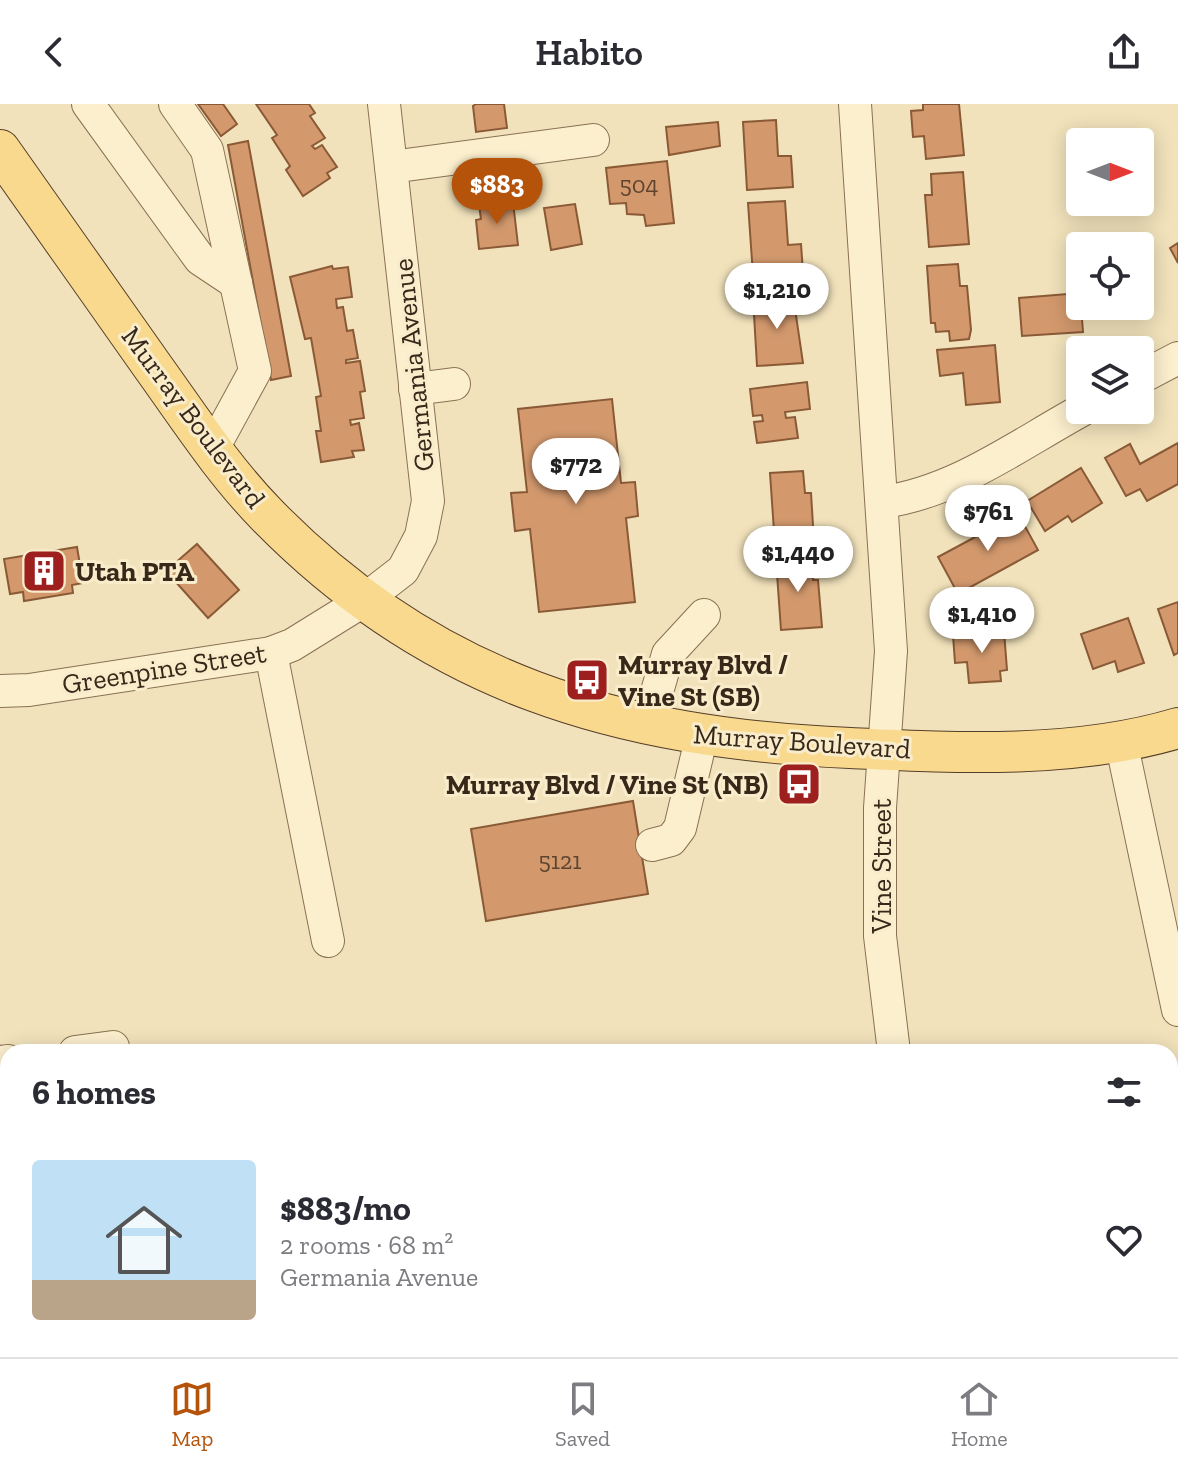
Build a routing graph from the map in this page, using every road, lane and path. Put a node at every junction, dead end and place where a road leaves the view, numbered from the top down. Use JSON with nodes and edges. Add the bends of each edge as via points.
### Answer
{"nodes":[{"id":1,"x":88,"y":104,"type":"edge"},
{"id":2,"x":175,"y":104,"type":"edge"},
{"id":3,"x":384,"y":104,"type":"edge"},
{"id":4,"x":855,"y":104,"type":"edge"},
{"id":5,"x":593,"y":140,"type":"dead end"},
{"id":6,"x":0,"y":150,"type":"edge"},
{"id":7,"x":391,"y":167,"type":"junction"},
{"id":8,"x":236,"y":283,"type":"junction"},
{"id":9,"x":1178,"y":358,"type":"edge"},
{"id":10,"x":1154,"y":371,"type":"edge"},
{"id":11,"x":454,"y":384,"type":"dead end"},
{"id":12,"x":415,"y":389,"type":"junction"},
{"id":13,"x":1066,"y":419,"type":"edge"},
{"id":14,"x":212,"y":450,"type":"junction"},
{"id":15,"x":883,"y":502,"type":"junction"},
{"id":16,"x":363,"y":601,"type":"junction"},
{"id":17,"x":704,"y":615,"type":"dead end"},
{"id":18,"x":271,"y":653,"type":"junction"},
{"id":19,"x":0,"y":691,"type":"edge"},
{"id":20,"x":647,"y":726,"type":"junction"},
{"id":21,"x":1178,"y":728,"type":"edge"},
{"id":22,"x":702,"y":735,"type":"junction"},
{"id":23,"x":1121,"y":741,"type":"junction"},
{"id":24,"x":884,"y":750,"type":"junction"},
{"id":25,"x":652,"y":845,"type":"dead end"},
{"id":26,"x":328,"y":941,"type":"dead end"},
{"id":27,"x":1178,"y":1010,"type":"edge"},
{"id":28,"x":893,"y":1044,"type":"edge"}],
"edges":[{"from":1,"to":8,"type":"street","via":[[191,249]]},
{"from":2,"to":8,"type":"street","via":[[207,150]]},
{"from":3,"to":7,"type":"street","name":"Germania Avenue"},
{"from":4,"to":15,"type":"street","name":"Vine Street"},
{"from":5,"to":7,"type":"street"},
{"from":6,"to":14,"type":"main road","name":"Murray Boulevard"},
{"from":7,"to":12,"type":"street","name":"Germania Avenue"},
{"from":8,"to":14,"type":"street","via":[[255,371]]},
{"from":9,"to":10,"type":"street"},
{"from":11,"to":12,"type":"street"},
{"from":12,"to":16,"type":"street","name":"Germania Avenue","via":[[428,501],[425,524],[403,570]]},
{"from":13,"to":15,"type":"street","via":[[947,486]]},
{"from":14,"to":16,"type":"main road","name":"Murray Boulevard","via":[[265,514]]},
{"from":15,"to":24,"type":"street","name":"Vine Street","via":[[891,651]]},
{"from":16,"to":18,"type":"street","name":"Greenpine Street","via":[[313,634]]},
{"from":16,"to":20,"type":"main road","name":"Murray Boulevard","via":[[512,685]]},
{"from":17,"to":20,"type":"street","via":[[668,654]]},
{"from":18,"to":19,"type":"street","name":"Greenpine Street"},
{"from":18,"to":26,"type":"street"},
{"from":20,"to":22,"type":"main road","name":"Murray Boulevard"},
{"from":21,"to":23,"type":"main road","name":"Murray Boulevard"},
{"from":22,"to":24,"type":"main road","name":"Murray Boulevard"},
{"from":22,"to":25,"type":"street","via":[[680,828],[671,840]]},
{"from":23,"to":24,"type":"main road","name":"Murray Boulevard","via":[[1042,749]]},
{"from":23,"to":27,"type":"street"},
{"from":24,"to":28,"type":"street","name":"Vine Street","via":[[880,936]]}]}
